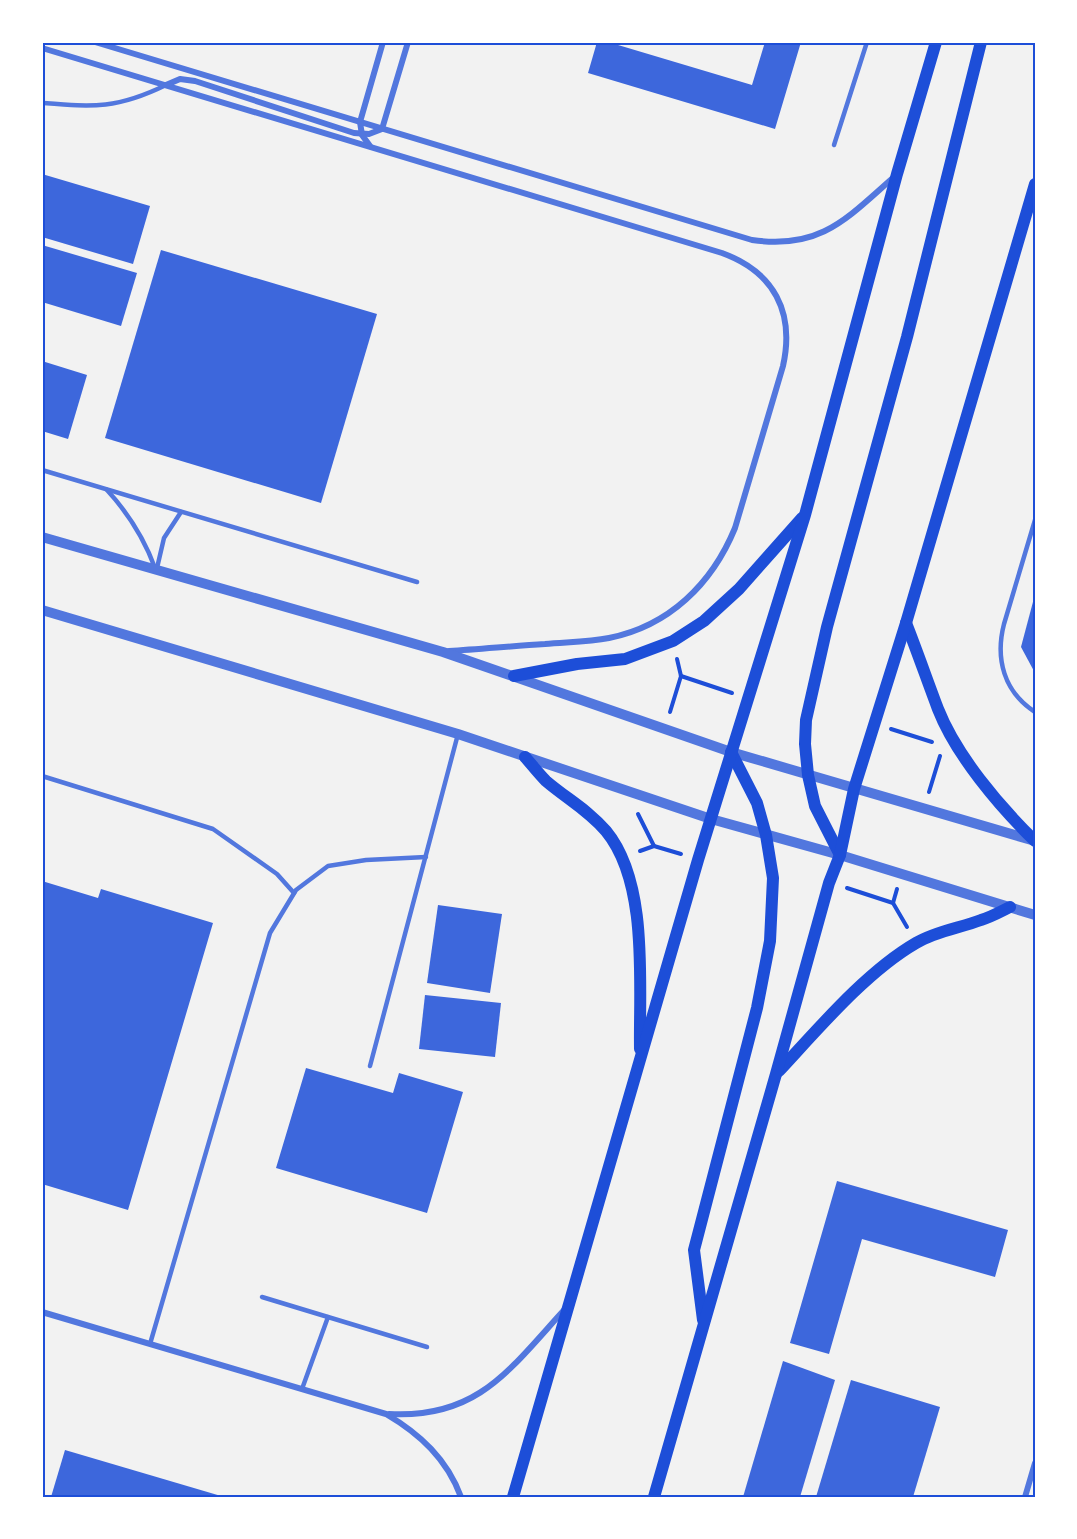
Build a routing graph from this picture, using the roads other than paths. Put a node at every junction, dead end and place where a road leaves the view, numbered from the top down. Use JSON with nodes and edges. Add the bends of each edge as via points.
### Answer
{"nodes":[{"id":1,"x":95,"y":42,"type":"edge"},
{"id":2,"x":383,"y":42,"type":"edge"},
{"id":3,"x":408,"y":42,"type":"edge"},
{"id":4,"x":867,"y":42,"type":"edge"},
{"id":5,"x":936,"y":42,"type":"edge"},
{"id":6,"x":981,"y":42,"type":"edge"},
{"id":7,"x":42,"y":48,"type":"edge"},
{"id":8,"x":166,"y":85,"type":"junction"},
{"id":9,"x":42,"y":103,"type":"edge"},
{"id":10,"x":360,"y":122,"type":"junction"},
{"id":11,"x":382,"y":129,"type":"junction"},
{"id":12,"x":362,"y":135,"type":"junction"},
{"id":13,"x":834,"y":145,"type":"dead end"},
{"id":14,"x":371,"y":147,"type":"junction"},
{"id":15,"x":897,"y":174,"type":"junction"},
{"id":16,"x":1035,"y":184,"type":"edge"},
{"id":17,"x":42,"y":471,"type":"edge"},
{"id":18,"x":107,"y":490,"type":"junction"},
{"id":19,"x":181,"y":512,"type":"junction"},
{"id":20,"x":805,"y":515,"type":"junction"},
{"id":21,"x":1035,"y":520,"type":"edge"},
{"id":22,"x":42,"y":537,"type":"edge"},
{"id":23,"x":156,"y":571,"type":"junction"},
{"id":24,"x":417,"y":582,"type":"dead end"},
{"id":25,"x":42,"y":610,"type":"edge"},
{"id":26,"x":906,"y":622,"type":"junction"},
{"id":27,"x":443,"y":652,"type":"junction"},
{"id":28,"x":514,"y":676,"type":"junction"},
{"id":29,"x":1035,"y":712,"type":"edge"},
{"id":30,"x":458,"y":734,"type":"junction"},
{"id":31,"x":731,"y":752,"type":"junction"},
{"id":32,"x":525,"y":757,"type":"junction"},
{"id":33,"x":808,"y":775,"type":"junction"},
{"id":34,"x":42,"y":776,"type":"edge"},
{"id":35,"x":854,"y":789,"type":"junction"},
{"id":36,"x":711,"y":819,"type":"junction"},
{"id":37,"x":766,"y":835,"type":"junction"},
{"id":38,"x":1035,"y":841,"type":"edge"},
{"id":39,"x":840,"y":855,"type":"junction"},
{"id":40,"x":426,"y":857,"type":"junction"},
{"id":41,"x":294,"y":893,"type":"junction"},
{"id":42,"x":1010,"y":907,"type":"junction"},
{"id":43,"x":1035,"y":915,"type":"edge"},
{"id":44,"x":640,"y":1064,"type":"junction"},
{"id":45,"x":370,"y":1066,"type":"dead end"},
{"id":46,"x":776,"y":1074,"type":"junction"},
{"id":47,"x":262,"y":1297,"type":"dead end"},
{"id":48,"x":569,"y":1304,"type":"junction"},
{"id":49,"x":42,"y":1312,"type":"edge"},
{"id":50,"x":328,"y":1317,"type":"junction"},
{"id":51,"x":704,"y":1326,"type":"junction"},
{"id":52,"x":150,"y":1344,"type":"junction"},
{"id":53,"x":427,"y":1347,"type":"dead end"},
{"id":54,"x":302,"y":1389,"type":"junction"},
{"id":55,"x":386,"y":1414,"type":"junction"},
{"id":56,"x":1035,"y":1462,"type":"edge"},
{"id":57,"x":461,"y":1497,"type":"edge"},
{"id":58,"x":513,"y":1497,"type":"edge"},
{"id":59,"x":654,"y":1497,"type":"edge"},
{"id":60,"x":1024,"y":1497,"type":"edge"}],
"edges":[{"from":1,"to":10,"type":"street"},
{"from":2,"to":10,"type":"street"},
{"from":3,"to":11,"type":"street"},
{"from":4,"to":13,"type":"lane"},
{"from":5,"to":15,"type":"main road"},
{"from":6,"to":33,"type":"main road","via":[[908,337],[827,627],[806,720]]},
{"from":7,"to":8,"type":"street"},
{"from":8,"to":9,"type":"lane","via":[[108,105]]},
{"from":8,"to":12,"type":"street","via":[[180,79],[195,81]]},
{"from":8,"to":14,"type":"street"},
{"from":10,"to":11,"type":"street"},
{"from":10,"to":12,"type":"street"},
{"from":11,"to":12,"type":"street"},
{"from":11,"to":15,"type":"street","via":[[752,240],[772,242],[792,242],[827,231]]},
{"from":12,"to":14,"type":"street"},
{"from":14,"to":27,"type":"street","via":[[736,258],[762,276],[776,295],[785,318],[787,350],[735,528],[727,549],[702,585],[669,613],[630,632],[588,640]]},
{"from":15,"to":20,"type":"main road"},
{"from":16,"to":26,"type":"main road"},
{"from":17,"to":18,"type":"lane"},
{"from":18,"to":19,"type":"lane"},
{"from":18,"to":23,"type":"lane","via":[[137,527]]},
{"from":19,"to":23,"type":"lane","via":[[164,538]]},
{"from":19,"to":24,"type":"lane"},
{"from":20,"to":28,"type":"main road","via":[[739,589],[704,621],[673,641],[625,659]]},
{"from":20,"to":31,"type":"main road"},
{"from":21,"to":29,"type":"lane","via":[[1000,639],[1000,655],[1008,684]]},
{"from":22,"to":23,"type":"street"},
{"from":23,"to":27,"type":"street"},
{"from":25,"to":30,"type":"street"},
{"from":26,"to":35,"type":"main road"},
{"from":26,"to":38,"type":"main road","via":[[938,710],[969,764],[1006,813]]},
{"from":27,"to":28,"type":"street"},
{"from":28,"to":31,"type":"street"},
{"from":30,"to":32,"type":"street"},
{"from":30,"to":40,"type":"lane"},
{"from":31,"to":33,"type":"street"},
{"from":31,"to":36,"type":"main road"},
{"from":31,"to":37,"type":"main road","via":[[757,803]]},
{"from":32,"to":36,"type":"street"},
{"from":32,"to":44,"type":"main road","via":[[546,781],[589,812],[622,857],[634,897],[639,935]]},
{"from":33,"to":35,"type":"street"},
{"from":33,"to":39,"type":"main road","via":[[815,806]]},
{"from":34,"to":41,"type":"lane","via":[[213,830],[277,874]]},
{"from":35,"to":38,"type":"street"},
{"from":35,"to":39,"type":"main road"},
{"from":36,"to":37,"type":"street"},
{"from":36,"to":44,"type":"main road"},
{"from":37,"to":39,"type":"street"},
{"from":37,"to":51,"type":"main road","via":[[773,878],[770,941],[757,1008],[694,1250]]},
{"from":39,"to":42,"type":"street"},
{"from":39,"to":46,"type":"main road"},
{"from":40,"to":41,"type":"lane","via":[[328,866]]},
{"from":40,"to":45,"type":"lane"},
{"from":41,"to":52,"type":"lane","via":[[270,933]]},
{"from":42,"to":43,"type":"street"},
{"from":42,"to":46,"type":"main road","via":[[981,921],[916,942],[834,1011]]},
{"from":44,"to":48,"type":"main road"},
{"from":46,"to":51,"type":"main road"},
{"from":47,"to":50,"type":"lane"},
{"from":48,"to":55,"type":"street","via":[[504,1375],[484,1391],[436,1412]]},
{"from":48,"to":58,"type":"main road"},
{"from":49,"to":52,"type":"street"},
{"from":50,"to":53,"type":"lane"},
{"from":50,"to":54,"type":"lane"},
{"from":51,"to":59,"type":"main road"},
{"from":52,"to":54,"type":"street"},
{"from":54,"to":55,"type":"street"},
{"from":55,"to":57,"type":"street","via":[[427,1443],[444,1462]]},
{"from":56,"to":60,"type":"street"}]}
